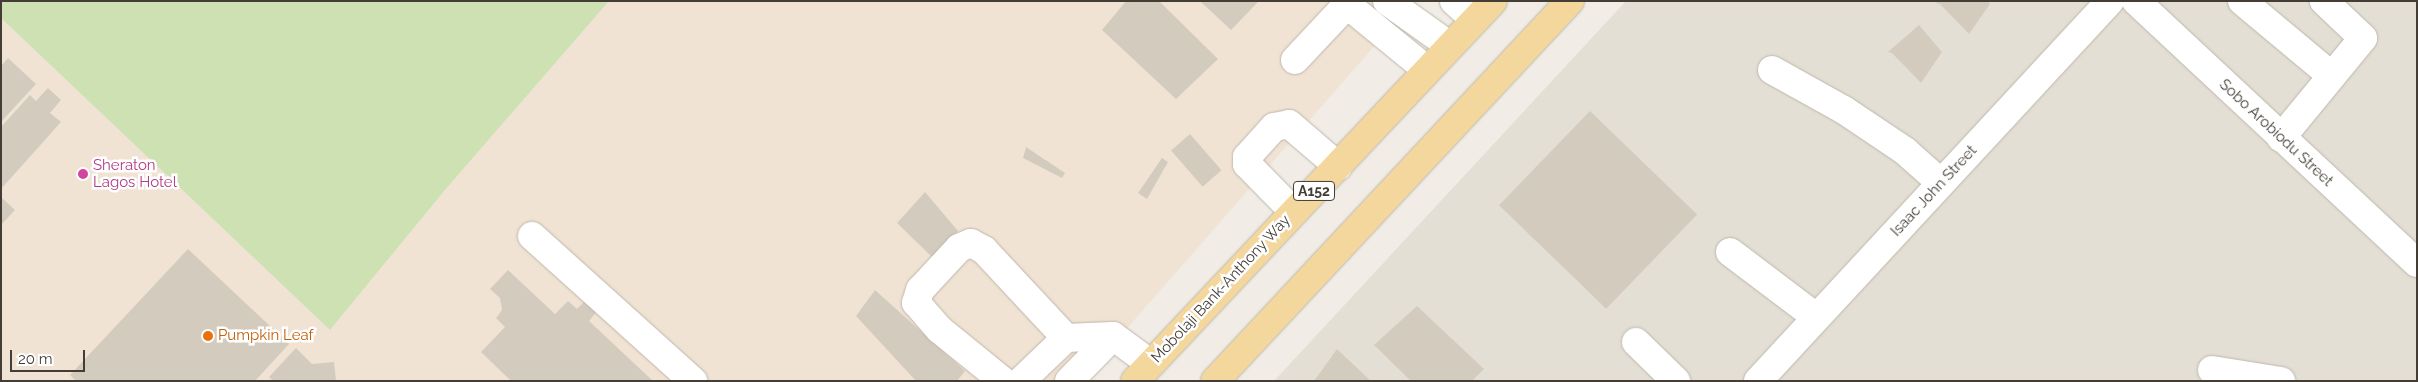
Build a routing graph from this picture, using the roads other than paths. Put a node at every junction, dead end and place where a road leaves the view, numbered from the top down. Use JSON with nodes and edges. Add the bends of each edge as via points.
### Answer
{"nodes":[{"id":1,"x":1387,"y":1,"type":"edge"},
{"id":2,"x":1454,"y":1,"type":"edge"},
{"id":3,"x":1570,"y":1,"type":"edge"},
{"id":4,"x":2110,"y":1,"type":"edge"},
{"id":5,"x":2136,"y":1,"type":"edge"},
{"id":6,"x":2242,"y":1,"type":"edge"},
{"id":7,"x":2324,"y":1,"type":"edge"},
{"id":8,"x":1484,"y":11,"type":"edge"},
{"id":9,"x":1450,"y":46,"type":"junction"},
{"id":10,"x":1295,"y":60,"type":"dead end"},
{"id":11,"x":1428,"y":70,"type":"junction"},
{"id":12,"x":1772,"y":70,"type":"dead end"},
{"id":13,"x":2332,"y":76,"type":"junction"},
{"id":14,"x":2281,"y":138,"type":"junction"},
{"id":15,"x":1338,"y":166,"type":"junction"},
{"id":16,"x":1941,"y":184,"type":"junction"},
{"id":17,"x":1294,"y":212,"type":"junction"},
{"id":18,"x":532,"y":236,"type":"dead end"},
{"id":19,"x":1730,"y":252,"type":"dead end"},
{"id":20,"x":2417,"y":263,"type":"edge"},
{"id":21,"x":1816,"y":317,"type":"junction"},
{"id":22,"x":1113,"y":336,"type":"junction"},
{"id":23,"x":1066,"y":338,"type":"junction"},
{"id":24,"x":1636,"y":342,"type":"dead end"},
{"id":25,"x":2212,"y":370,"type":"dead end"},
{"id":26,"x":1143,"y":373,"type":"edge"},
{"id":27,"x":693,"y":381,"type":"edge"},
{"id":28,"x":1003,"y":381,"type":"edge"},
{"id":29,"x":1021,"y":381,"type":"edge"},
{"id":30,"x":1069,"y":381,"type":"edge"},
{"id":31,"x":1215,"y":381,"type":"edge"},
{"id":32,"x":1676,"y":381,"type":"edge"},
{"id":33,"x":1758,"y":381,"type":"edge"},
{"id":34,"x":2282,"y":381,"type":"edge"}],
"edges":[{"from":1,"to":9,"type":"street"},
{"from":2,"to":8,"type":"street"},
{"from":3,"to":31,"type":"main road"},
{"from":4,"to":16,"type":"street","name":"Isaac John Street"},
{"from":5,"to":14,"type":"street","name":"Sobo Arobiodu Street"},
{"from":6,"to":13,"type":"street"},
{"from":7,"to":13,"type":"street","via":[[2362,38]]},
{"from":8,"to":9,"type":"main road","name":"Mobolaji Bank-Anthony Way","number":"A152"},
{"from":9,"to":11,"type":"main road","name":"Mobolaji Bank-Anthony Way","number":"A152"},
{"from":10,"to":11,"type":"street","via":[[1342,10],[1350,7]]},
{"from":11,"to":15,"type":"main road","name":"Mobolaji Bank-Anthony Way","number":"A152"},
{"from":12,"to":16,"type":"street","via":[[1844,110],[1905,152]]},
{"from":13,"to":14,"type":"street"},
{"from":14,"to":20,"type":"street","name":"Sobo Arobiodu Street"},
{"from":15,"to":17,"type":"main road","name":"Mobolaji Bank-Anthony Way","number":"A152"},
{"from":15,"to":17,"type":"street","via":[[1289,124],[1274,127],[1247,157],[1246,164]]},
{"from":16,"to":21,"type":"street","name":"Isaac John Street"},
{"from":17,"to":26,"type":"main road","name":"Mobolaji Bank-Anthony Way","number":"A152"},
{"from":18,"to":27,"type":"street"},
{"from":19,"to":21,"type":"street"},
{"from":21,"to":33,"type":"street","name":"Isaac John Street"},
{"from":22,"to":23,"type":"street"},
{"from":22,"to":26,"type":"street"},
{"from":22,"to":30,"type":"street"},
{"from":23,"to":28,"type":"street","via":[[984,250],[971,243],[959,248],[920,290],[916,303],[939,329]]},
{"from":23,"to":29,"type":"street"},
{"from":24,"to":32,"type":"street"},
{"from":25,"to":34,"type":"street"}]}
